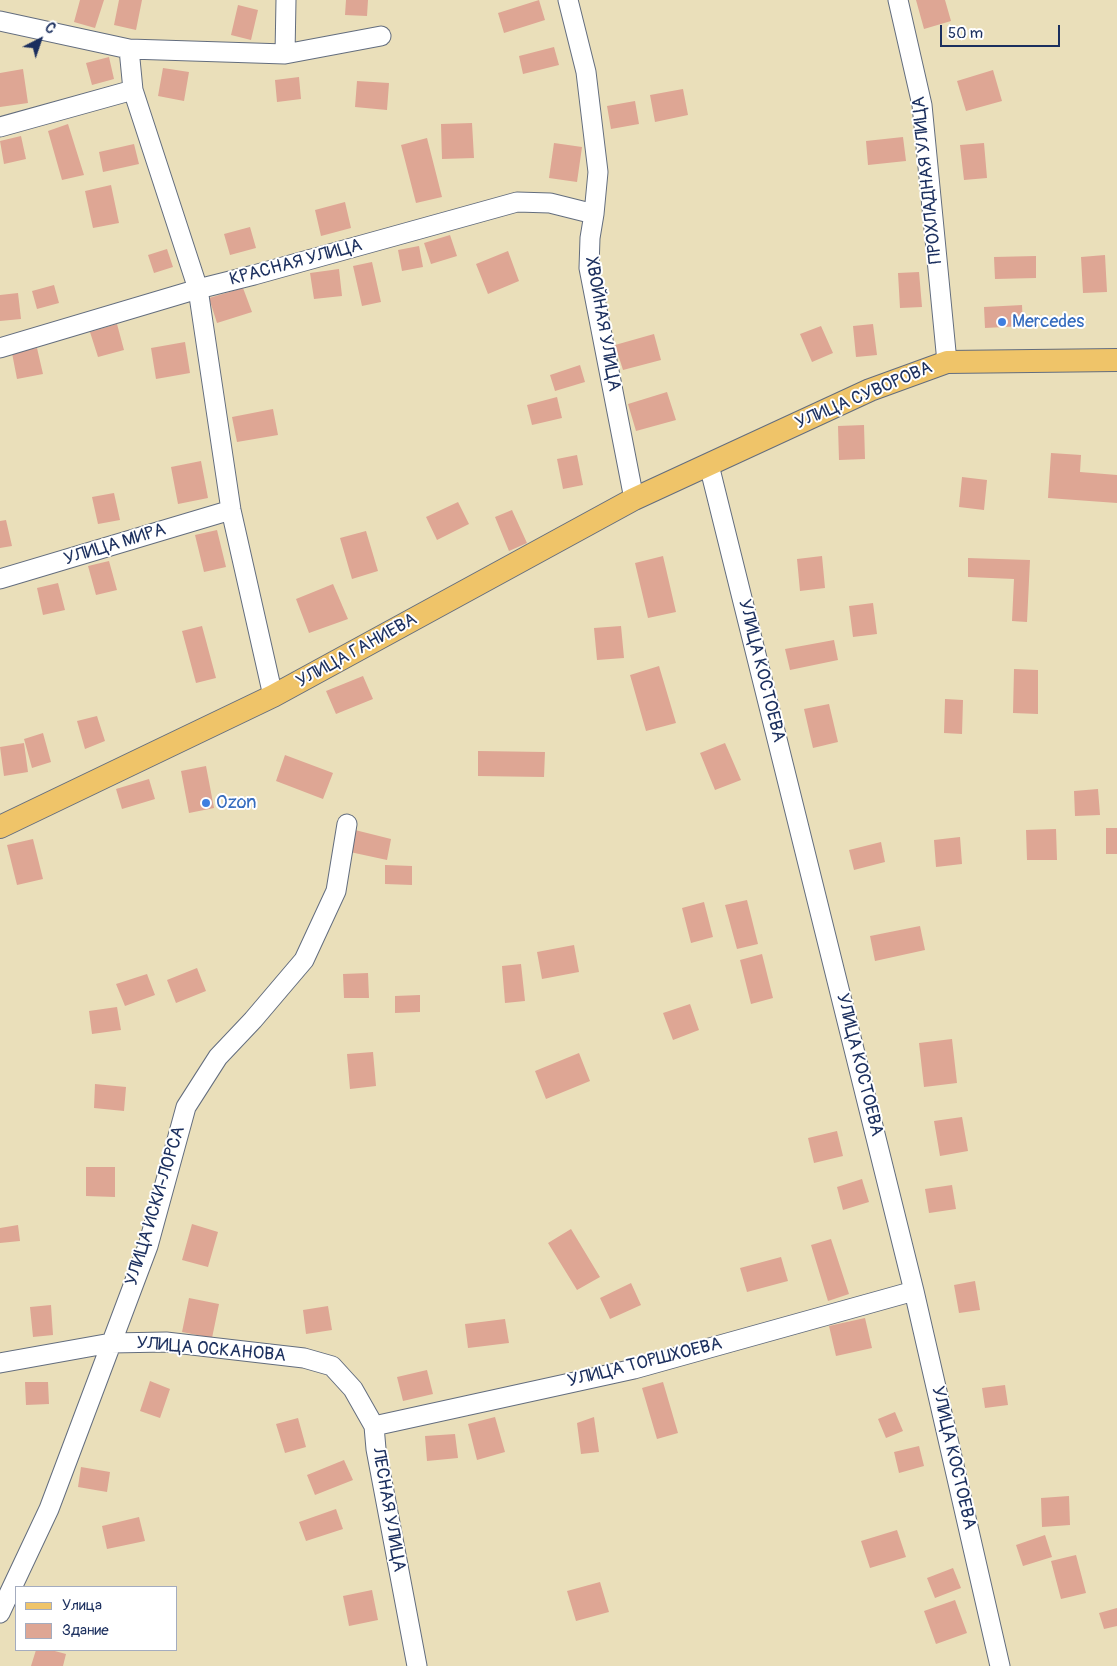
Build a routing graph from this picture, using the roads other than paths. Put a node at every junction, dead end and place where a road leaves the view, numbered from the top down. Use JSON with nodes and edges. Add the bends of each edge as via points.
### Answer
{"nodes":[{"id":1,"x":286,"y":0,"type":"edge"},
{"id":2,"x":568,"y":0,"type":"edge"},
{"id":3,"x":898,"y":0,"type":"edge"},
{"id":4,"x":0,"y":21,"type":"edge"},
{"id":5,"x":381,"y":36,"type":"dead end"},
{"id":6,"x":129,"y":49,"type":"junction"},
{"id":7,"x":285,"y":54,"type":"junction"},
{"id":8,"x":133,"y":90,"type":"junction"},
{"id":9,"x":0,"y":126,"type":"edge"},
{"id":10,"x":594,"y":214,"type":"junction"},
{"id":11,"x":198,"y":289,"type":"junction"},
{"id":12,"x":0,"y":348,"type":"edge"},
{"id":13,"x":1117,"y":360,"type":"edge"},
{"id":14,"x":948,"y":362,"type":"junction"},
{"id":15,"x":709,"y":465,"type":"junction"},
{"id":16,"x":634,"y":499,"type":"junction"},
{"id":17,"x":231,"y":510,"type":"junction"},
{"id":18,"x":0,"y":579,"type":"edge"},
{"id":19,"x":273,"y":696,"type":"junction"},
{"id":20,"x":347,"y":824,"type":"dead end"},
{"id":21,"x":0,"y":827,"type":"edge"},
{"id":22,"x":914,"y":1291,"type":"junction"},
{"id":23,"x":111,"y":1343,"type":"junction"},
{"id":24,"x":0,"y":1363,"type":"edge"},
{"id":25,"x":332,"y":1366,"type":"joint"},
{"id":26,"x":374,"y":1426,"type":"junction"},
{"id":27,"x":0,"y":1613,"type":"edge"},
{"id":28,"x":417,"y":1666,"type":"edge"},
{"id":29,"x":1000,"y":1666,"type":"edge"}],
"edges":[{"from":1,"to":7,"type":"street"},
{"from":2,"to":10,"type":"street","name":"ХВОЙНАЯ УЛИЦА","via":[[586,72],[598,172]]},
{"from":3,"to":14,"type":"street","name":"ПРОХЛАДНАЯ УЛИЦА","via":[[922,105]]},
{"from":4,"to":6,"type":"street"},
{"from":5,"to":7,"type":"street"},
{"from":6,"to":7,"type":"street"},
{"from":6,"to":8,"type":"street"},
{"from":8,"to":9,"type":"street"},
{"from":8,"to":11,"type":"street"},
{"from":10,"to":11,"type":"street","name":"КРАСНАЯ УЛИЦА","via":[[550,203],[518,202]]},
{"from":10,"to":16,"type":"street","name":"ХВОЙНАЯ УЛИЦА","via":[[589,268]]},
{"from":11,"to":12,"type":"street","name":"КРАСНАЯ УЛИЦА"},
{"from":11,"to":17,"type":"street"},
{"from":13,"to":14,"type":"main road","name":"УЛИЦА СУВОРОВА"},
{"from":14,"to":15,"type":"main road","name":"УЛИЦА СУВОРОВА","via":[[870,390]]},
{"from":15,"to":16,"type":"main road","name":"УЛИЦА ГАНИЕВА"},
{"from":15,"to":22,"type":"street","name":"УЛИЦА КОСТОЕВА"},
{"from":16,"to":19,"type":"main road","name":"УЛИЦА ГАНИЕВА"},
{"from":17,"to":18,"type":"street","name":"УЛИЦА МИРА"},
{"from":17,"to":19,"type":"street"},
{"from":19,"to":21,"type":"main road","name":"УЛИЦА ГАНИЕВА"},
{"from":20,"to":23,"type":"street","name":"УЛИЦА ИСКИ-ЛОРСА","via":[[336,891],[304,960],[218,1057],[186,1107],[148,1246]]},
{"from":22,"to":26,"type":"street","name":"УЛИЦА ТОРШХОЕВА","via":[[634,1369]]},
{"from":22,"to":29,"type":"street","name":"УЛИЦА КОСТОЕВА"},
{"from":23,"to":24,"type":"street","name":"УЛИЦА ОСКАНОВА"},
{"from":23,"to":25,"type":"street","name":"УЛИЦА ОСКАНОВА","via":[[166,1342],[304,1358]]},
{"from":23,"to":27,"type":"street","name":"УЛИЦА ИСКИ-ЛОРСА","via":[[49,1509]]},
{"from":25,"to":26,"type":"street","name":"ЛЕСНАЯ УЛИЦА","via":[[353,1389]]},
{"from":26,"to":28,"type":"street","name":"ЛЕСНАЯ УЛИЦА"}]}
